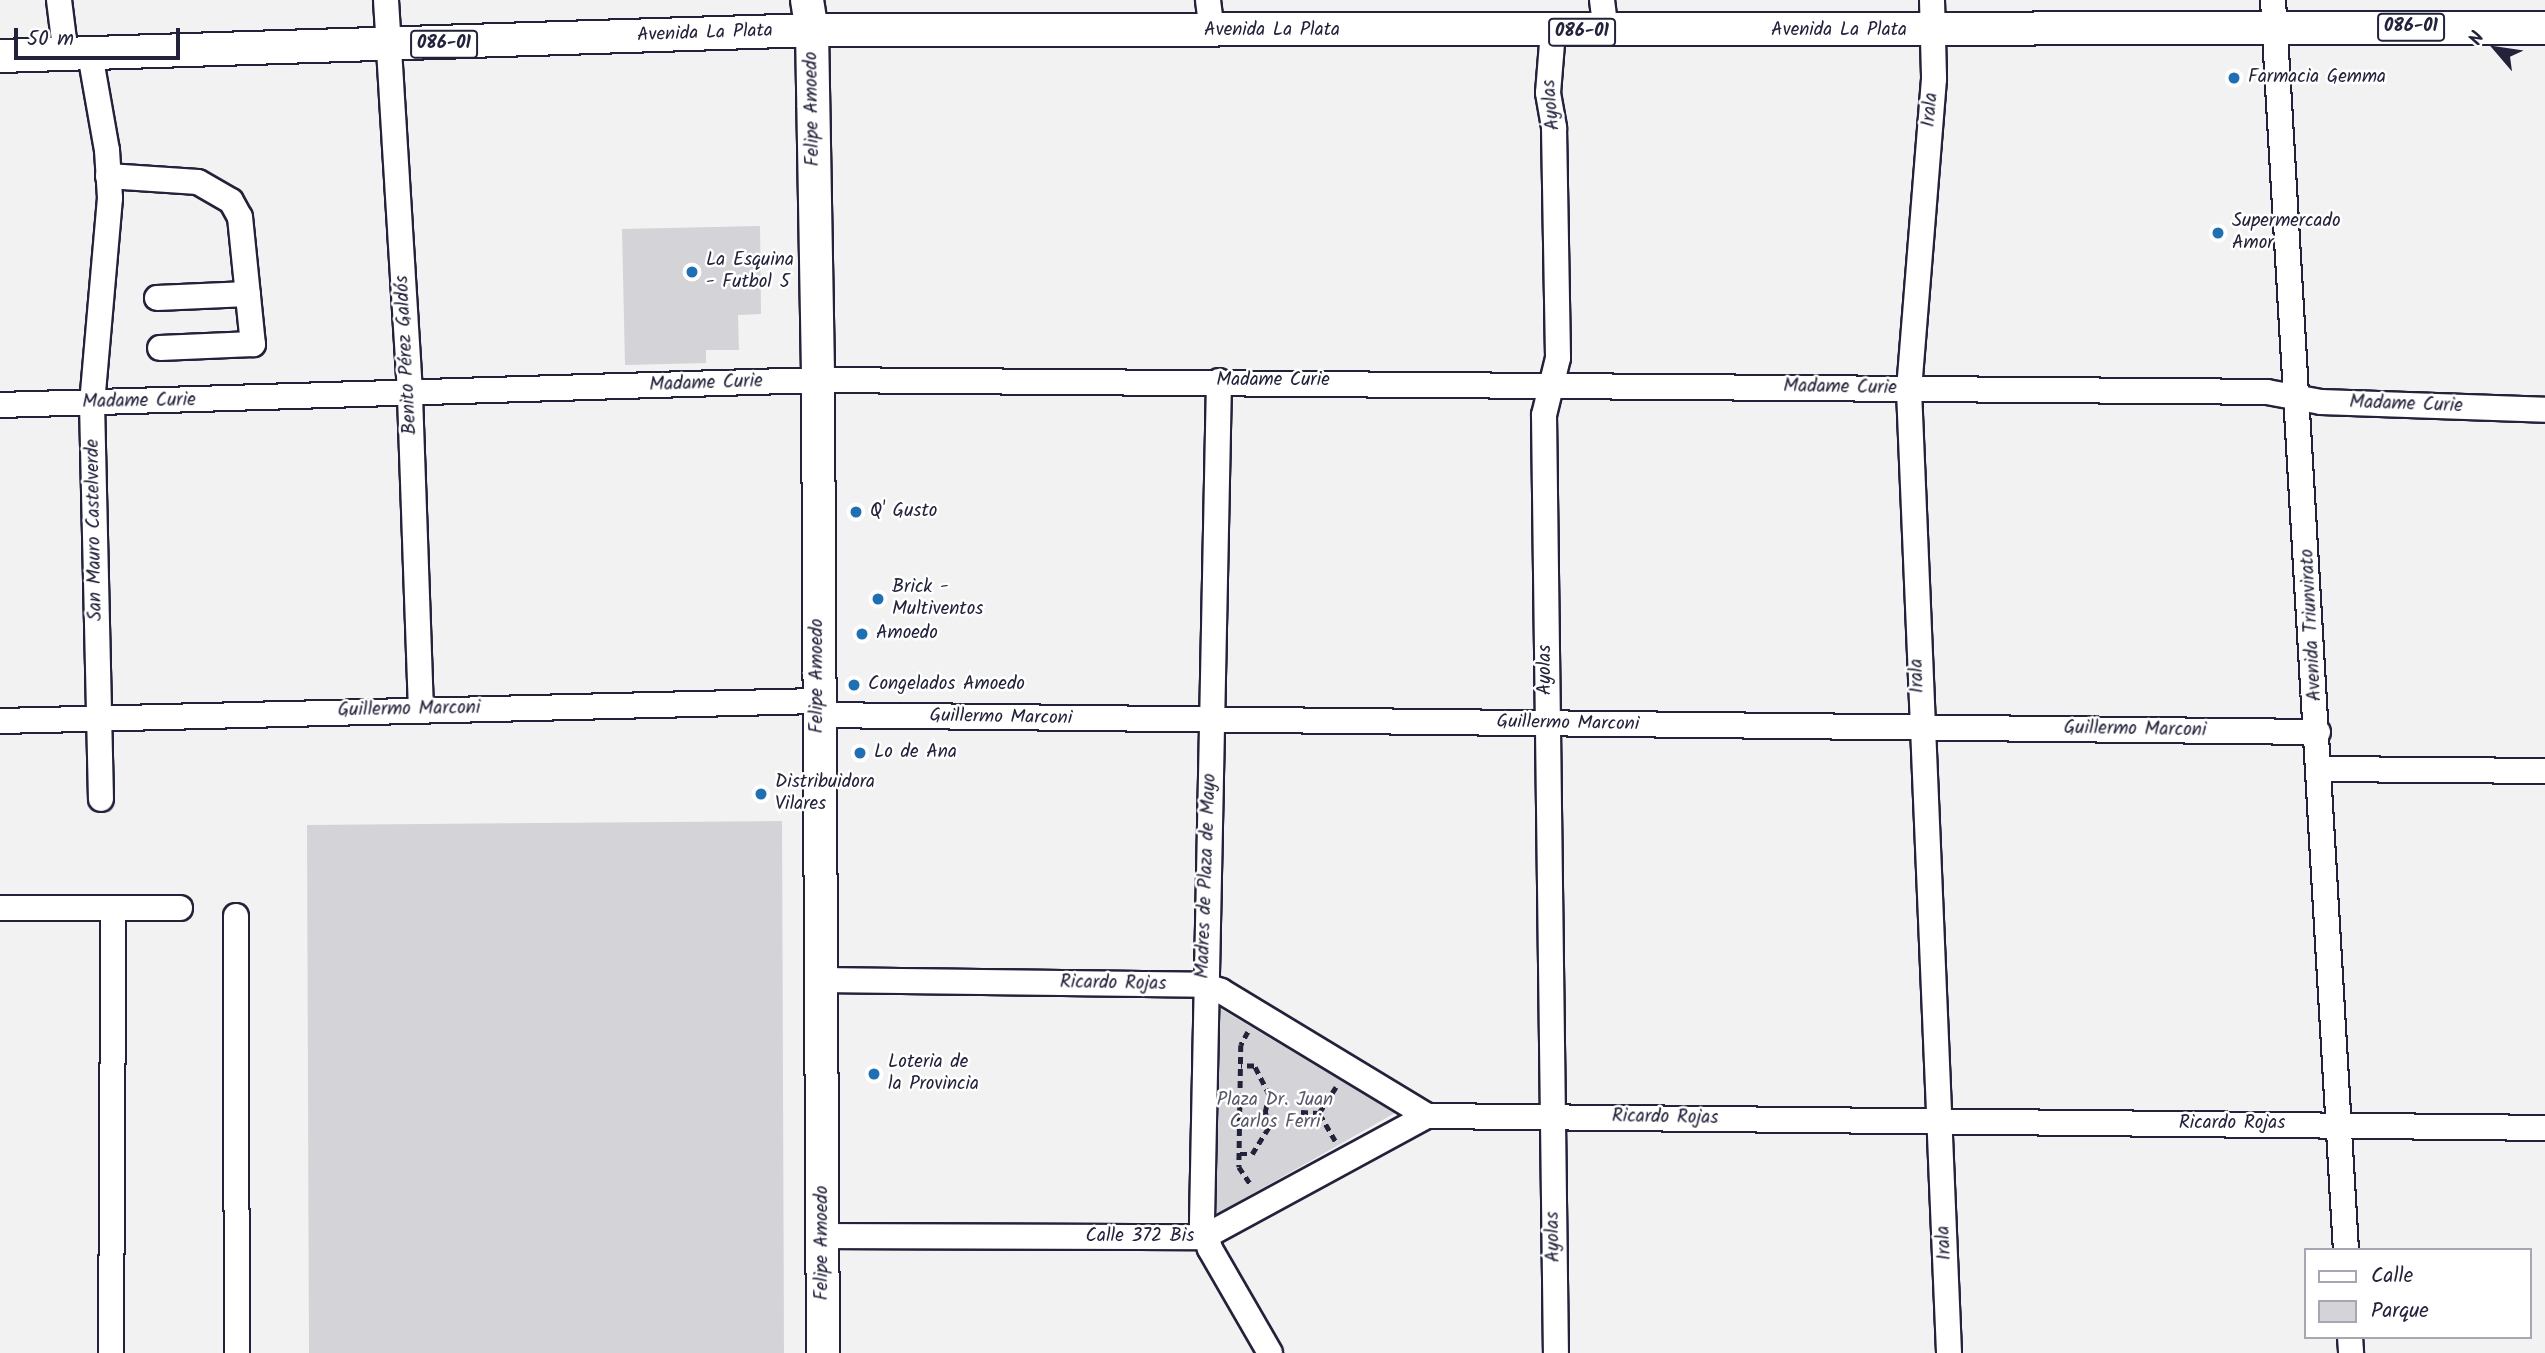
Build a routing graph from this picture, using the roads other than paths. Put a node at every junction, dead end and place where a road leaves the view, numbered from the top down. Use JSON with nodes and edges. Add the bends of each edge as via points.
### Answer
{"nodes":[{"id":1,"x":59,"y":0,"type":"edge"},
{"id":2,"x":386,"y":0,"type":"edge"},
{"id":3,"x":1602,"y":0,"type":"edge"},
{"id":4,"x":1932,"y":0,"type":"edge"},
{"id":5,"x":2275,"y":13,"type":"edge"},
{"id":6,"x":809,"y":15,"type":"edge"},
{"id":7,"x":1210,"y":15,"type":"edge"},
{"id":8,"x":2545,"y":28,"type":"edge"},
{"id":9,"x":1553,"y":31,"type":"junction"},
{"id":10,"x":1606,"y":32,"type":"junction"},
{"id":11,"x":1935,"y":32,"type":"junction"},
{"id":12,"x":391,"y":46,"type":"junction"},
{"id":13,"x":78,"y":55,"type":"junction"},
{"id":14,"x":0,"y":56,"type":"edge"},
{"id":15,"x":108,"y":176,"type":"junction"},
{"id":16,"x":248,"y":294,"type":"junction"},
{"id":17,"x":157,"y":298,"type":"dead end"},
{"id":18,"x":160,"y":348,"type":"dead end"},
{"id":19,"x":818,"y":380,"type":"junction"},
{"id":20,"x":1219,"y":381,"type":"junction"},
{"id":21,"x":1553,"y":384,"type":"junction"},
{"id":22,"x":1909,"y":390,"type":"junction"},
{"id":23,"x":410,"y":396,"type":"junction"},
{"id":24,"x":2299,"y":398,"type":"junction"},
{"id":25,"x":92,"y":402,"type":"junction"},
{"id":26,"x":0,"y":405,"type":"edge"},
{"id":27,"x":2545,"y":410,"type":"edge"},
{"id":28,"x":818,"y":708,"type":"junction"},
{"id":29,"x":421,"y":710,"type":"junction"},
{"id":30,"x":98,"y":718,"type":"junction"},
{"id":31,"x":0,"y":721,"type":"edge"},
{"id":32,"x":1211,"y":721,"type":"junction"},
{"id":33,"x":1547,"y":724,"type":"junction"},
{"id":34,"x":1920,"y":728,"type":"junction"},
{"id":35,"x":2318,"y":732,"type":"junction"},
{"id":36,"x":2320,"y":769,"type":"junction"},
{"id":37,"x":2545,"y":771,"type":"edge"},
{"id":38,"x":101,"y":799,"type":"dead end"},
{"id":39,"x":0,"y":908,"type":"edge"},
{"id":40,"x":113,"y":908,"type":"junction"},
{"id":41,"x":180,"y":908,"type":"dead end"},
{"id":42,"x":236,"y":916,"type":"dead end"},
{"id":43,"x":821,"y":980,"type":"junction"},
{"id":44,"x":1203,"y":985,"type":"junction"},
{"id":45,"x":1427,"y":1116,"type":"junction"},
{"id":46,"x":1552,"y":1117,"type":"junction"},
{"id":47,"x":1939,"y":1121,"type":"junction"},
{"id":48,"x":2340,"y":1125,"type":"junction"},
{"id":49,"x":2545,"y":1128,"type":"edge"},
{"id":50,"x":823,"y":1236,"type":"junction"},
{"id":51,"x":1204,"y":1237,"type":"junction"},
{"id":52,"x":2346,"y":1248,"type":"edge"},
{"id":53,"x":111,"y":1353,"type":"edge"},
{"id":54,"x":237,"y":1353,"type":"edge"},
{"id":55,"x":823,"y":1353,"type":"edge"},
{"id":56,"x":1270,"y":1353,"type":"edge"},
{"id":57,"x":1556,"y":1353,"type":"edge"},
{"id":58,"x":1949,"y":1353,"type":"edge"}],
"edges":[{"from":1,"to":13,"type":"street","name":"San Mauro Castelverde"},
{"from":2,"to":12,"type":"street","name":"Benito Pérez Galdós"},
{"from":3,"to":10,"type":"street"},
{"from":4,"to":11,"type":"street","name":"Irala"},
{"from":5,"to":8,"type":"main road","name":"Avenida La Plata","number":"086-01"},
{"from":5,"to":11,"type":"main road","name":"Avenida La Plata","number":"086-01"},
{"from":5,"to":24,"type":"street","name":"Avenida Triunvirato"},
{"from":6,"to":7,"type":"main road","name":"Avenida La Plata","number":"086-01"},
{"from":6,"to":12,"type":"main road","name":"Avenida La Plata","number":"086-01"},
{"from":6,"to":19,"type":"main road","name":"Felipe Amoedo"},
{"from":7,"to":9,"type":"main road","name":"Avenida La Plata","number":"086-01"},
{"from":9,"to":10,"type":"main road","name":"Avenida La Plata","number":"086-01"},
{"from":9,"to":21,"type":"street","name":"Ayolas","via":[[1548,93],[1554,128],[1559,304]]},
{"from":10,"to":11,"type":"main road","name":"Avenida La Plata","number":"086-01"},
{"from":11,"to":22,"type":"street","name":"Irala"},
{"from":12,"to":13,"type":"main road","name":"Avenida La Plata","number":"086-01"},
{"from":12,"to":23,"type":"street","name":"Benito Pérez Galdós"},
{"from":13,"to":14,"type":"main road","name":"Avenida La Plata","number":"086-01"},
{"from":13,"to":15,"type":"street","name":"San Mauro Castelverde"},
{"from":15,"to":16,"type":"street","via":[[198,182],[231,201],[240,217]]},
{"from":15,"to":25,"type":"street","name":"San Mauro Castelverde","via":[[107,249]]},
{"from":16,"to":17,"type":"street"},
{"from":16,"to":18,"type":"street","via":[[253,344]]},
{"from":19,"to":20,"type":"street","name":"Madame Curie"},
{"from":19,"to":23,"type":"street","name":"Madame Curie"},
{"from":19,"to":28,"type":"main road","name":"Felipe Amoedo"},
{"from":20,"to":21,"type":"street","name":"Madame Curie"},
{"from":20,"to":32,"type":"street","name":"Madres de Plaza de Mayo"},
{"from":21,"to":22,"type":"street","name":"Madame Curie"},
{"from":21,"to":33,"type":"street","name":"Ayolas","via":[[1544,415]]},
{"from":22,"to":24,"type":"street","name":"Madame Curie","via":[[2267,392]]},
{"from":22,"to":34,"type":"street","name":"Irala"},
{"from":23,"to":25,"type":"street","name":"Madame Curie"},
{"from":23,"to":29,"type":"street","name":"Benito Pérez Galdós"},
{"from":24,"to":27,"type":"street","name":"Madame Curie"},
{"from":24,"to":35,"type":"street","name":"Avenida Triunvirato"},
{"from":25,"to":26,"type":"street","name":"Madame Curie"},
{"from":25,"to":30,"type":"street","name":"San Mauro Castelverde"},
{"from":28,"to":29,"type":"street","name":"Guillermo Marconi"},
{"from":28,"to":32,"type":"street","name":"Guillermo Marconi"},
{"from":28,"to":43,"type":"main road","name":"Felipe Amoedo"},
{"from":29,"to":30,"type":"street","name":"Guillermo Marconi"},
{"from":30,"to":31,"type":"street","name":"Guillermo Marconi"},
{"from":30,"to":38,"type":"street","name":"San Mauro Castelverde"},
{"from":32,"to":33,"type":"street","name":"Guillermo Marconi"},
{"from":32,"to":44,"type":"street","name":"Madres de Plaza de Mayo"},
{"from":33,"to":34,"type":"street","name":"Guillermo Marconi"},
{"from":33,"to":46,"type":"street","name":"Ayolas"},
{"from":34,"to":35,"type":"street","name":"Guillermo Marconi"},
{"from":34,"to":47,"type":"street","name":"Irala"},
{"from":35,"to":36,"type":"street","name":"Avenida Triunvirato"},
{"from":36,"to":37,"type":"street"},
{"from":36,"to":48,"type":"street","name":"Avenida Triunvirato"},
{"from":39,"to":40,"type":"street"},
{"from":40,"to":41,"type":"street"},
{"from":40,"to":53,"type":"street"},
{"from":42,"to":54,"type":"street"},
{"from":43,"to":44,"type":"street","name":"Ricardo Rojas"},
{"from":43,"to":50,"type":"main road","name":"Felipe Amoedo"},
{"from":44,"to":45,"type":"street","name":"Ricardo Rojas","via":[[1259,1013]]},
{"from":44,"to":51,"type":"street","name":"Madres de Plaza de Mayo"},
{"from":45,"to":46,"type":"street","name":"Ricardo Rojas"},
{"from":45,"to":51,"type":"street","name":"Calle 372 Bis"},
{"from":46,"to":47,"type":"street","name":"Ricardo Rojas"},
{"from":46,"to":57,"type":"street","name":"Ayolas"},
{"from":47,"to":48,"type":"street","name":"Ricardo Rojas"},
{"from":47,"to":58,"type":"street","name":"Irala"},
{"from":48,"to":49,"type":"street","name":"Ricardo Rojas"},
{"from":48,"to":52,"type":"street","name":"Avenida Triunvirato"},
{"from":50,"to":51,"type":"street","name":"Calle 372 Bis"},
{"from":50,"to":55,"type":"main road","name":"Felipe Amoedo"},
{"from":51,"to":56,"type":"street","name":"Madres de Plaza de Mayo"}]}
